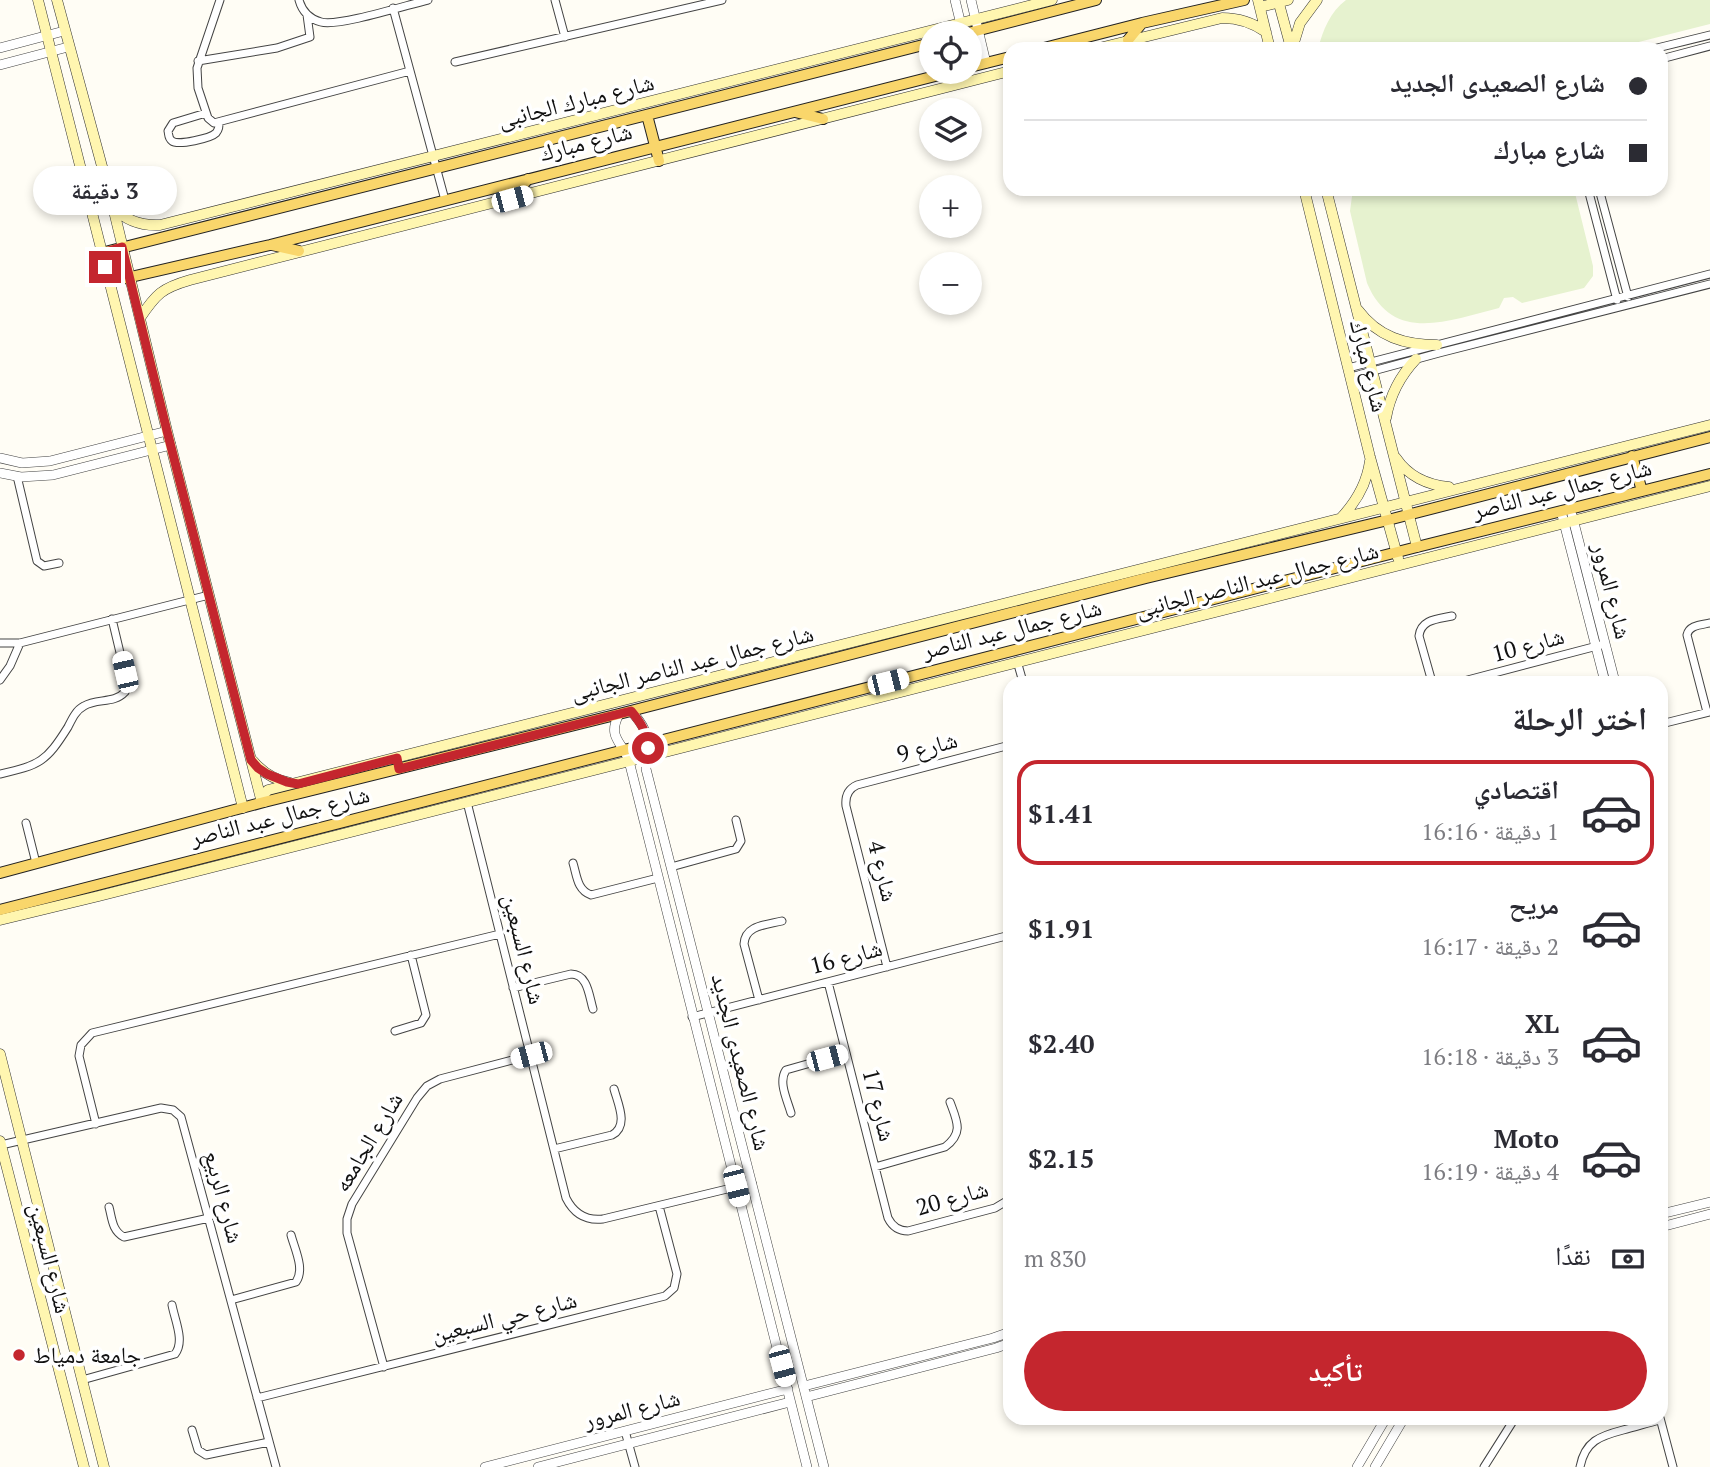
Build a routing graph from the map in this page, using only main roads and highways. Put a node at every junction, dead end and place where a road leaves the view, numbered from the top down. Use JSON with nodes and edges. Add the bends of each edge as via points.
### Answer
{"nodes":[{"id":1,"x":38,"y":0,"type":"edge"},
{"id":2,"x":57,"y":0,"type":"edge"},
{"id":3,"x":1052,"y":0,"type":"edge"},
{"id":4,"x":1096,"y":0,"type":"edge"},
{"id":5,"x":1244,"y":0,"type":"edge"},
{"id":6,"x":1317,"y":0,"type":"edge"},
{"id":7,"x":1282,"y":1,"type":"edge"},
{"id":8,"x":1259,"y":4,"type":"edge"},
{"id":9,"x":1142,"y":23,"type":"junction"},
{"id":10,"x":982,"y":24,"type":"edge"},
{"id":11,"x":982,"y":25,"type":"edge"},
{"id":12,"x":1266,"y":32,"type":"junction"},
{"id":13,"x":919,"y":40,"type":"edge"},
{"id":14,"x":1128,"y":40,"type":"junction"},
{"id":15,"x":1067,"y":42,"type":"edge"},
{"id":16,"x":1120,"y":42,"type":"edge"},
{"id":17,"x":1268,"y":42,"type":"edge"},
{"id":18,"x":1290,"y":42,"type":"edge"},
{"id":19,"x":1293,"y":42,"type":"edge"},
{"id":20,"x":919,"y":46,"type":"edge"},
{"id":21,"x":1003,"y":59,"type":"edge"},
{"id":22,"x":982,"y":63,"type":"edge"},
{"id":23,"x":1003,"y":73,"type":"edge"},
{"id":24,"x":919,"y":80,"type":"edge"},
{"id":25,"x":792,"y":111,"type":"junction"},
{"id":26,"x":647,"y":115,"type":"junction"},
{"id":27,"x":823,"y":119,"type":"junction"},
{"id":28,"x":655,"y":146,"type":"junction"},
{"id":29,"x":659,"y":161,"type":"junction"},
{"id":30,"x":528,"y":178,"type":"junction"},
{"id":31,"x":1306,"y":196,"type":"edge"},
{"id":32,"x":1328,"y":196,"type":"edge"},
{"id":33,"x":512,"y":199,"type":"junction"},
{"id":34,"x":113,"y":207,"type":"junction"},
{"id":35,"x":270,"y":245,"type":"junction"},
{"id":36,"x":122,"y":247,"type":"junction"},
{"id":37,"x":299,"y":251,"type":"junction"},
{"id":38,"x":102,"y":253,"type":"junction"},
{"id":39,"x":129,"y":277,"type":"junction"},
{"id":40,"x":109,"y":282,"type":"junction"},
{"id":41,"x":1354,"y":304,"type":"junction"},
{"id":42,"x":140,"y":318,"type":"junction"},
{"id":43,"x":1438,"y":349,"type":"road end"},
{"id":44,"x":1416,"y":359,"type":"road end"},
{"id":45,"x":1710,"y":425,"type":"edge"},
{"id":46,"x":1386,"y":426,"type":"junction"},
{"id":47,"x":1710,"y":437,"type":"edge"},
{"id":48,"x":1392,"y":453,"type":"junction"},
{"id":49,"x":1370,"y":457,"type":"junction"},
{"id":50,"x":1632,"y":457,"type":"junction"},
{"id":51,"x":1528,"y":471,"type":"junction"},
{"id":52,"x":1710,"y":474,"type":"edge"},
{"id":53,"x":1531,"y":483,"type":"junction"},
{"id":54,"x":1463,"y":486,"type":"junction"},
{"id":55,"x":1710,"y":486,"type":"edge"},
{"id":56,"x":1642,"y":491,"type":"junction"},
{"id":57,"x":1405,"y":501,"type":"junction"},
{"id":58,"x":1384,"y":507,"type":"junction"},
{"id":59,"x":1408,"y":514,"type":"junction"},
{"id":60,"x":1567,"y":515,"type":"junction"},
{"id":61,"x":1340,"y":518,"type":"junction"},
{"id":62,"x":1388,"y":520,"type":"junction"},
{"id":63,"x":1417,"y":547,"type":"junction"},
{"id":64,"x":1396,"y":552,"type":"junction"},
{"id":65,"x":1399,"y":564,"type":"junction"},
{"id":66,"x":1144,"y":573,"type":"junction"},
{"id":67,"x":949,"y":623,"type":"junction"},
{"id":68,"x":756,"y":666,"type":"junction"},
{"id":69,"x":760,"y":678,"type":"junction"},
{"id":70,"x":627,"y":755,"type":"junction"},
{"id":71,"x":251,"y":760,"type":"junction"},
{"id":72,"x":398,"y":764,"type":"junction"},
{"id":73,"x":521,"y":782,"type":"junction"},
{"id":74,"x":298,"y":784,"type":"junction"},
{"id":75,"x":263,"y":802,"type":"junction"},
{"id":76,"x":243,"y":808,"type":"junction"},
{"id":77,"x":403,"y":812,"type":"junction"},
{"id":78,"x":0,"y":873,"type":"edge"},
{"id":79,"x":97,"y":890,"type":"junction"},
{"id":80,"x":0,"y":910,"type":"edge"},
{"id":81,"x":0,"y":920,"type":"edge"},
{"id":82,"x":0,"y":1054,"type":"edge"},
{"id":83,"x":1,"y":1143,"type":"edge"},
{"id":84,"x":84,"y":1467,"type":"edge"},
{"id":85,"x":104,"y":1467,"type":"edge"}],
"edges":[{"from":1,"to":38,"type":"main road"},
{"from":2,"to":34,"type":"main road"},
{"from":3,"to":10,"type":"main road","name":"شارع مبارك الجانبى"},
{"from":4,"to":11,"type":"main road"},
{"from":5,"to":9,"type":"main road"},
{"from":6,"to":19,"type":"main road","via":[[1300,23]]},
{"from":7,"to":8,"type":"main road"},
{"from":7,"to":18,"type":"main road"},
{"from":8,"to":12,"type":"main road"},
{"from":9,"to":14,"type":"main road"},
{"from":9,"to":15,"type":"main road"},
{"from":12,"to":14,"type":"main road","via":[[1250,22],[1222,18]]},
{"from":12,"to":17,"type":"main road"},
{"from":13,"to":34,"type":"main road","name":"شارع مبارك الجانبى","via":[[160,225],[134,222]]},
{"from":14,"to":16,"type":"main road"},
{"from":20,"to":26,"type":"main road","name":"شارع مبارك"},
{"from":21,"to":22,"type":"main road"},
{"from":23,"to":27,"type":"main road"},
{"from":24,"to":25,"type":"main road","name":"شارع مبارك"},
{"from":25,"to":27,"type":"main road"},
{"from":25,"to":28,"type":"main road","name":"شارع مبارك"},
{"from":26,"to":28,"type":"main road"},
{"from":26,"to":36,"type":"main road","name":"شارع مبارك"},
{"from":27,"to":29,"type":"main road"},
{"from":28,"to":29,"type":"main road"},
{"from":28,"to":30,"type":"main road","name":"شارع مبارك"},
{"from":29,"to":33,"type":"main road"},
{"from":30,"to":33,"type":"main road"},
{"from":30,"to":35,"type":"main road","name":"شارع مبارك"},
{"from":31,"to":49,"type":"main road","name":"شارع مبارك"},
{"from":32,"to":41,"type":"main road","name":"شارع مبارك"},
{"from":33,"to":37,"type":"main road"},
{"from":34,"to":36,"type":"main road"},
{"from":35,"to":37,"type":"main road"},
{"from":35,"to":39,"type":"main road","name":"شارع مبارك"},
{"from":36,"to":38,"type":"main road","name":"شارع مبارك"},
{"from":36,"to":39,"type":"main road"},
{"from":37,"to":42,"type":"main road","via":[[176,284],[158,294]]},
{"from":38,"to":40,"type":"main road"},
{"from":39,"to":40,"type":"main road","name":"شارع مبارك"},
{"from":39,"to":42,"type":"main road"},
{"from":40,"to":76,"type":"main road"},
{"from":41,"to":43,"type":"main road","via":[[1384,335]]},
{"from":41,"to":46,"type":"main road","name":"شارع مبارك"},
{"from":42,"to":71,"type":"main road"},
{"from":44,"to":46,"type":"main road","via":[[1392,394]]},
{"from":45,"to":51,"type":"main road","name":"شارع جمال عبد الناصر الجانبى"},
{"from":46,"to":48,"type":"main road","name":"شارع مبارك"},
{"from":47,"to":50,"type":"main road","name":"شارع جمال عبد الناصر"},
{"from":48,"to":54,"type":"main road","via":[[1407,471],[1428,483]]},
{"from":48,"to":57,"type":"main road","name":"شارع مبارك"},
{"from":49,"to":58,"type":"main road","name":"شارع مبارك"},
{"from":49,"to":61,"type":"main road","via":[[1363,486]]},
{"from":50,"to":53,"type":"main road","name":"شارع جمال عبد الناصر"},
{"from":50,"to":56,"type":"main road"},
{"from":51,"to":53,"type":"main road"},
{"from":51,"to":54,"type":"main road","name":"شارع جمال عبد الناصر الجانبى"},
{"from":52,"to":56,"type":"main road","name":"شارع جمال عبد الناصر"},
{"from":53,"to":59,"type":"main road","name":"شارع جمال عبد الناصر"},
{"from":54,"to":57,"type":"main road","name":"شارع جمال عبد الناصر الجانبى"},
{"from":55,"to":60,"type":"main road","name":"شارع جمال عبد الناصر الجانبى"},
{"from":56,"to":60,"type":"main road","name":"شارع جمال عبد الناصر"},
{"from":57,"to":58,"type":"main road","name":"شارع جمال عبد الناصر الجانبى"},
{"from":57,"to":59,"type":"main road","name":"شارع مبارك"},
{"from":58,"to":61,"type":"main road","name":"شارع جمال عبد الناصر الجانبى"},
{"from":58,"to":62,"type":"main road","name":"شارع مبارك"},
{"from":59,"to":62,"type":"main road","name":"شارع جمال عبد الناصر"},
{"from":59,"to":63,"type":"main road","name":"شارع مبارك"},
{"from":60,"to":63,"type":"main road","name":"شارع جمال عبد الناصر"},
{"from":60,"to":65,"type":"main road","name":"شارع جمال عبد الناصر الجانبى"},
{"from":61,"to":66,"type":"main road","name":"شارع جمال عبد الناصر الجانبى"},
{"from":62,"to":64,"type":"main road","name":"شارع مبارك"},
{"from":62,"to":66,"type":"main road","name":"شارع جمال عبد الناصر"},
{"from":63,"to":64,"type":"main road","name":"شارع جمال عبد الناصر"},
{"from":64,"to":65,"type":"main road","name":"شارع مبارك"},
{"from":64,"to":70,"type":"main road","name":"شارع جمال عبد الناصر","via":[[648,744]]},
{"from":65,"to":70,"type":"main road","name":"شارع جمال عبد الناصر الجانبى","via":[[646,756]]},
{"from":66,"to":67,"type":"main road","name":"شارع جمال عبد الناصر"},
{"from":67,"to":68,"type":"main road","name":"شارع جمال عبد الناصر الجانبى"},
{"from":67,"to":69,"type":"main road","name":"شارع جمال عبد الناصر"},
{"from":68,"to":69,"type":"main road"},
{"from":68,"to":72,"type":"main road","name":"شارع جمال عبد الناصر الجانبى"},
{"from":69,"to":72,"type":"main road","name":"شارع جمال عبد الناصر"},
{"from":70,"to":73,"type":"main road","name":"شارع جمال عبد الناصر"},
{"from":71,"to":74,"type":"main road","via":[[267,774]]},
{"from":71,"to":75,"type":"main road"},
{"from":72,"to":74,"type":"main road","name":"شارع جمال عبد الناصر الجانبى"},
{"from":72,"to":75,"type":"main road","name":"شارع جمال عبد الناصر"},
{"from":73,"to":77,"type":"main road","name":"شارع جمال عبد الناصر"},
{"from":73,"to":77,"type":"main road","via":[[467,802]]},
{"from":74,"to":75,"type":"main road","name":"شارع جمال عبد الناصر الجانبى","via":[[266,791]]},
{"from":75,"to":76,"type":"main road","name":"شارع جمال عبد الناصر"},
{"from":76,"to":78,"type":"main road","name":"شارع جمال عبد الناصر"},
{"from":77,"to":79,"type":"main road","name":"شارع جمال عبد الناصر"},
{"from":79,"to":80,"type":"main road","name":"شارع جمال عبد الناصر"},
{"from":79,"to":81,"type":"main road"},
{"from":82,"to":85,"type":"main road","name":"شارع السبعين"},
{"from":83,"to":84,"type":"main road","name":"شارع السبعين"}]}
